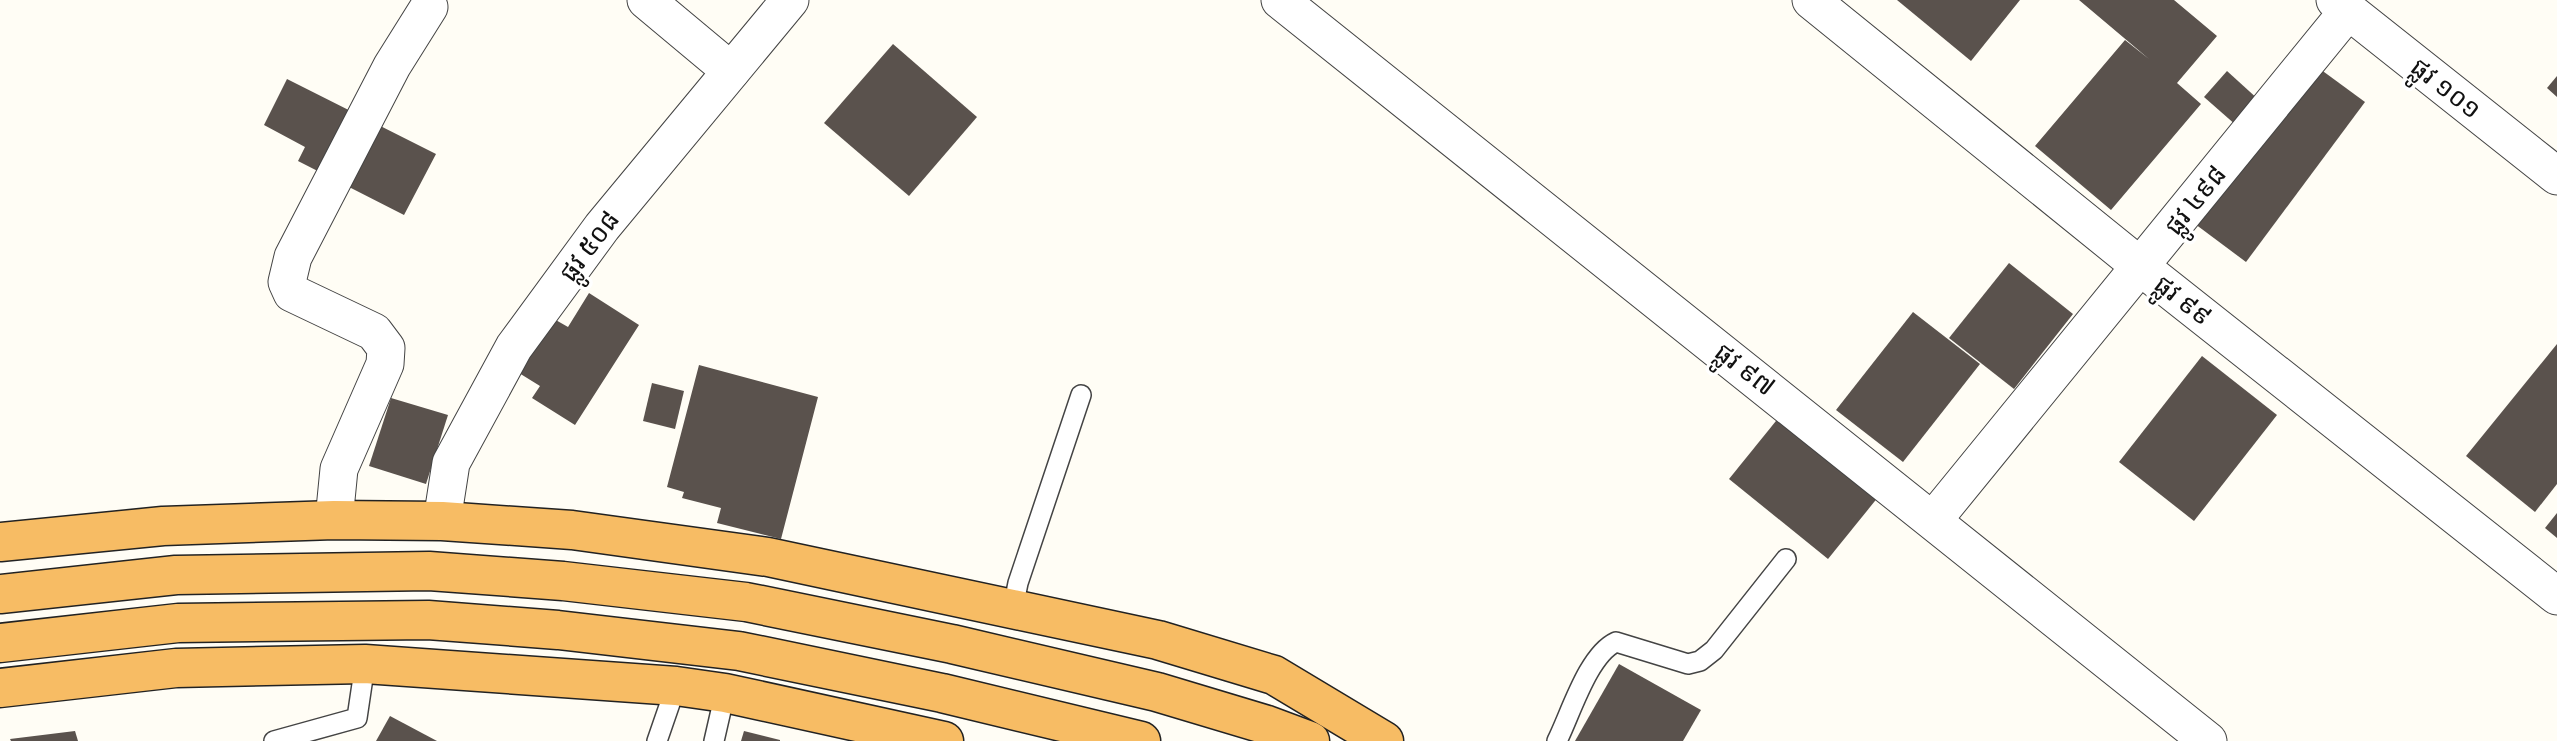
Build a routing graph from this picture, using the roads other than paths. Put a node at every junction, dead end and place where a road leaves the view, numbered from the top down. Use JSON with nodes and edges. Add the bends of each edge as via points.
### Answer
{"nodes":[{"id":1,"x":646,"y":0,"type":"edge"},
{"id":2,"x":790,"y":0,"type":"edge"},
{"id":3,"x":1280,"y":0,"type":"edge"},
{"id":4,"x":1811,"y":0,"type":"edge"},
{"id":5,"x":2341,"y":5,"type":"edge"},
{"id":6,"x":429,"y":7,"type":"dead end"},
{"id":7,"x":730,"y":72,"type":"junction"},
{"id":8,"x":2557,"y":176,"type":"edge"},
{"id":9,"x":2141,"y":267,"type":"junction"},
{"id":10,"x":1081,"y":394,"type":"dead end"},
{"id":11,"x":1934,"y":519,"type":"junction"},
{"id":12,"x":334,"y":520,"type":"junction"},
{"id":13,"x":442,"y":521,"type":"junction"},
{"id":14,"x":0,"y":542,"type":"edge"},
{"id":15,"x":1786,"y":559,"type":"dead end"},
{"id":16,"x":0,"y":594,"type":"edge"},
{"id":17,"x":2557,"y":596,"type":"edge"},
{"id":18,"x":1013,"y":608,"type":"junction"},
{"id":19,"x":0,"y":643,"type":"edge"},
{"id":20,"x":365,"y":664,"type":"junction"},
{"id":21,"x":676,"y":686,"type":"junction"},
{"id":22,"x":0,"y":688,"type":"edge"},
{"id":23,"x":725,"y":693,"type":"junction"},
{"id":24,"x":274,"y":741,"type":"edge"},
{"id":25,"x":657,"y":741,"type":"edge"},
{"id":26,"x":714,"y":741,"type":"edge"},
{"id":27,"x":944,"y":741,"type":"edge"},
{"id":28,"x":1141,"y":741,"type":"edge"},
{"id":29,"x":1310,"y":741,"type":"edge"},
{"id":30,"x":1384,"y":741,"type":"edge"},
{"id":31,"x":1558,"y":741,"type":"edge"},
{"id":32,"x":2208,"y":741,"type":"edge"}],
"edges":[{"from":1,"to":7,"type":"street"},
{"from":2,"to":7,"type":"street","name":"ផ្លូវ ៥០៨"},
{"from":3,"to":11,"type":"street","name":"ផ្លូវ ៩៧"},
{"from":4,"to":9,"type":"street","name":"ផ្លូវ ៩៩"},
{"from":5,"to":8,"type":"street","name":"ផ្លូវ ១០១"},
{"from":5,"to":9,"type":"street","name":"ផ្លូវ ៤៩៨"},
{"from":6,"to":12,"type":"street","via":[[392,66],[293,257],[287,282],[292,293],[374,332],[386,348],[385,365],[339,469]]},
{"from":7,"to":13,"type":"street","name":"ផ្លូវ ៥០៨","via":[[602,227],[514,347],[451,463]]},
{"from":9,"to":11,"type":"street","name":"ផ្លូវ ៤៩៨"},
{"from":9,"to":17,"type":"street","name":"ផ្លូវ ៩៩"},
{"from":10,"to":18,"type":"lane"},
{"from":11,"to":32,"type":"street","name":"ផ្លូវ ៩៧"},
{"from":12,"to":13,"type":"highway"},
{"from":12,"to":14,"type":"highway","via":[[163,526]]},
{"from":13,"to":18,"type":"highway","via":[[572,530],[768,557]]},
{"from":15,"to":31,"type":"lane","via":[[1714,650],[1700,661],[1688,664],[1616,642],[1604,648]]},
{"from":16,"to":29,"type":"highway","via":[[176,575],[429,571],[563,581],[746,602],[952,644],[1157,692]]},
{"from":18,"to":30,"type":"highway","via":[[1158,640],[1274,675]]},
{"from":19,"to":28,"type":"highway","via":[[178,623],[428,620],[558,630],[739,651]]},
{"from":20,"to":21,"type":"highway"},
{"from":20,"to":22,"type":"highway","via":[[176,668]]},
{"from":20,"to":24,"type":"lane","via":[[357,718]]},
{"from":21,"to":23,"type":"highway"},
{"from":21,"to":25,"type":"lane"},
{"from":23,"to":26,"type":"lane"},
{"from":23,"to":27,"type":"highway"}]}
